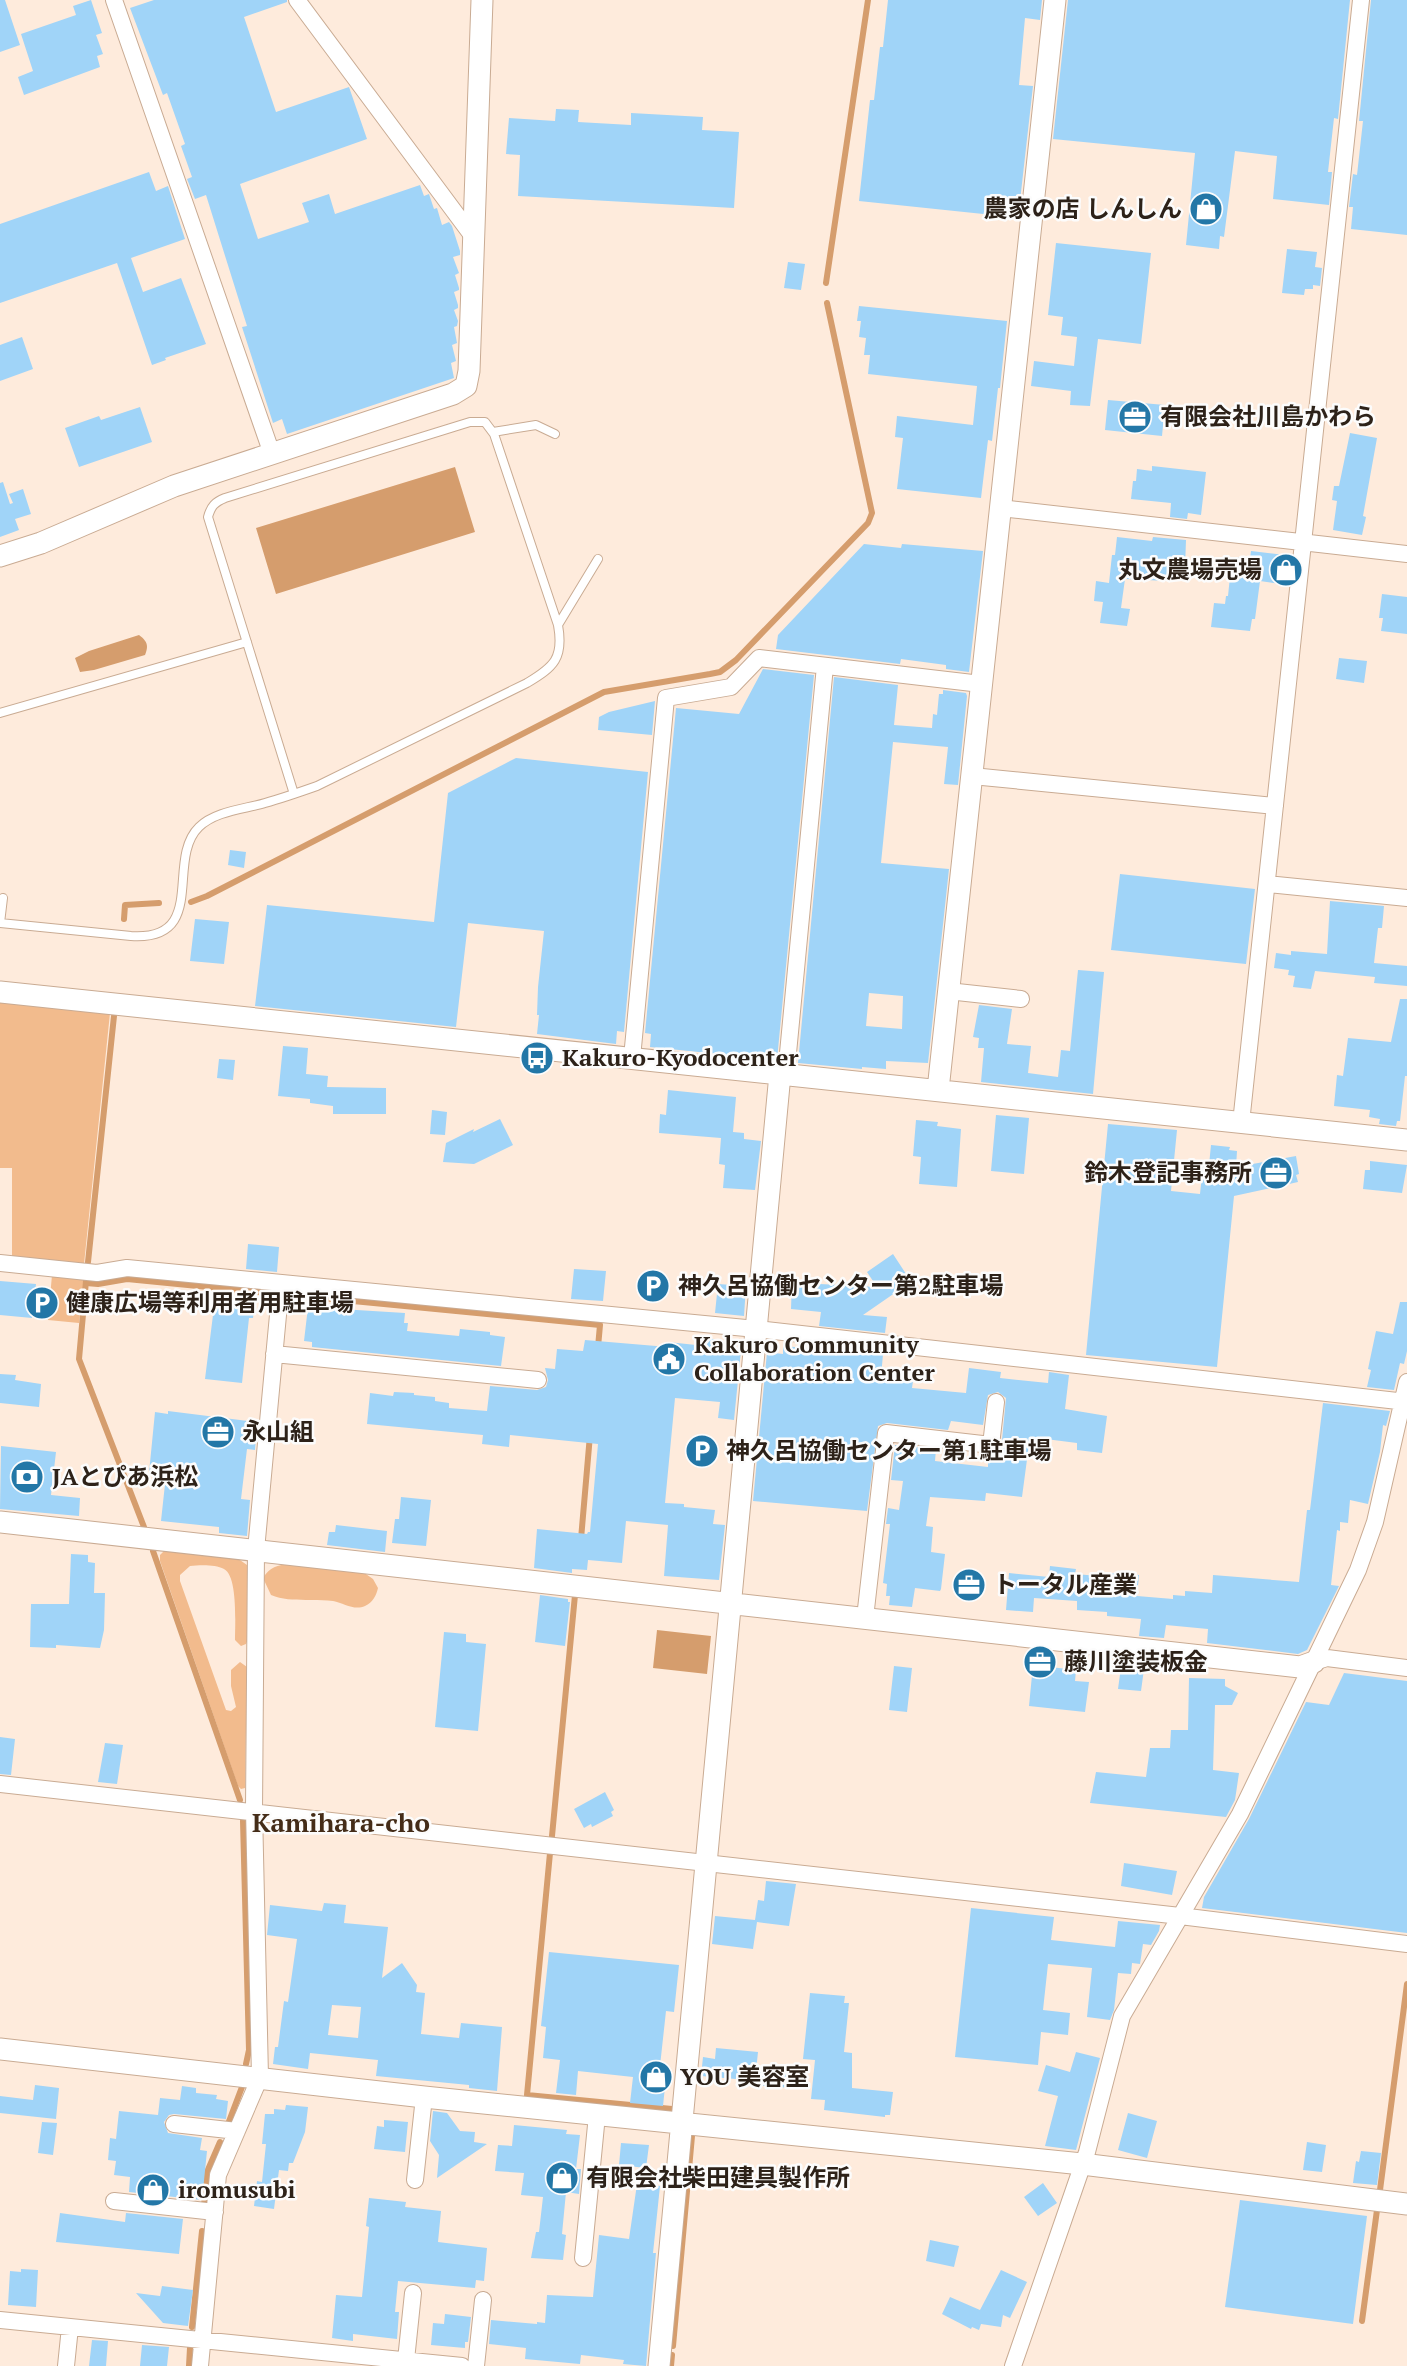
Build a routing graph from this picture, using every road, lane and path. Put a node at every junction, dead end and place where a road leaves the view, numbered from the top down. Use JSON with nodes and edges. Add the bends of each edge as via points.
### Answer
{"nodes":[{"id":1,"x":114,"y":0,"type":"edge"},
{"id":2,"x":297,"y":0,"type":"edge"},
{"id":3,"x":482,"y":0,"type":"edge"},
{"id":4,"x":1055,"y":0,"type":"edge"},
{"id":5,"x":1362,"y":0,"type":"edge"},
{"id":6,"x":474,"y":238,"type":"junction"},
{"id":7,"x":494,"y":432,"type":"junction"},
{"id":8,"x":555,"y":434,"type":"dead end"},
{"id":9,"x":272,"y":454,"type":"junction"},
{"id":10,"x":1000,"y":508,"type":"junction"},
{"id":11,"x":1304,"y":541,"type":"junction"},
{"id":12,"x":1407,"y":554,"type":"edge"},
{"id":13,"x":0,"y":555,"type":"edge"},
{"id":14,"x":598,"y":559,"type":"dead end"},
{"id":15,"x":558,"y":625,"type":"junction"},
{"id":16,"x":247,"y":642,"type":"junction"},
{"id":17,"x":825,"y":666,"type":"junction"},
{"id":18,"x":981,"y":684,"type":"junction"},
{"id":19,"x":0,"y":713,"type":"edge"},
{"id":20,"x":972,"y":776,"type":"junction"},
{"id":21,"x":294,"y":794,"type":"junction"},
{"id":22,"x":1275,"y":806,"type":"junction"},
{"id":23,"x":1267,"y":884,"type":"junction"},
{"id":24,"x":3,"y":898,"type":"dead end"},
{"id":25,"x":1407,"y":898,"type":"edge"},
{"id":26,"x":0,"y":923,"type":"edge"},
{"id":27,"x":948,"y":991,"type":"junction"},
{"id":28,"x":0,"y":992,"type":"edge"},
{"id":29,"x":1021,"y":999,"type":"dead end"},
{"id":30,"x":632,"y":1058,"type":"junction"},
{"id":31,"x":783,"y":1074,"type":"junction"},
{"id":32,"x":938,"y":1090,"type":"junction"},
{"id":33,"x":1241,"y":1123,"type":"junction"},
{"id":34,"x":1407,"y":1140,"type":"edge"},
{"id":35,"x":0,"y":1263,"type":"edge"},
{"id":36,"x":281,"y":1283,"type":"junction"},
{"id":37,"x":756,"y":1329,"type":"junction"},
{"id":38,"x":274,"y":1354,"type":"junction"},
{"id":39,"x":538,"y":1380,"type":"dead end"},
{"id":40,"x":1407,"y":1382,"type":"edge"},
{"id":41,"x":1405,"y":1401,"type":"edge"},
{"id":42,"x":996,"y":1402,"type":"dead end"},
{"id":43,"x":0,"y":1522,"type":"edge"},
{"id":44,"x":256,"y":1550,"type":"junction"},
{"id":45,"x":731,"y":1603,"type":"junction"},
{"id":46,"x":864,"y":1618,"type":"junction"},
{"id":47,"x":1314,"y":1662,"type":"junction"},
{"id":48,"x":1407,"y":1668,"type":"edge"},
{"id":49,"x":0,"y":1784,"type":"edge"},
{"id":50,"x":254,"y":1810,"type":"junction"},
{"id":51,"x":706,"y":1862,"type":"junction"},
{"id":52,"x":1180,"y":1916,"type":"junction"},
{"id":53,"x":1407,"y":1944,"type":"edge"},
{"id":54,"x":0,"y":2049,"type":"edge"},
{"id":55,"x":260,"y":2077,"type":"junction"},
{"id":56,"x":424,"y":2097,"type":"junction"},
{"id":57,"x":597,"y":2115,"type":"junction"},
{"id":58,"x":682,"y":2123,"type":"junction"},
{"id":59,"x":174,"y":2124,"type":"dead end"},
{"id":60,"x":237,"y":2131,"type":"junction"},
{"id":61,"x":1082,"y":2164,"type":"junction"},
{"id":62,"x":415,"y":2180,"type":"dead end"},
{"id":63,"x":114,"y":2201,"type":"dead end"},
{"id":64,"x":1407,"y":2204,"type":"edge"},
{"id":65,"x":215,"y":2212,"type":"junction"},
{"id":66,"x":583,"y":2258,"type":"dead end"},
{"id":67,"x":413,"y":2293,"type":"dead end"},
{"id":68,"x":483,"y":2300,"type":"dead end"},
{"id":69,"x":0,"y":2320,"type":"edge"},
{"id":70,"x":70,"y":2327,"type":"junction"},
{"id":71,"x":202,"y":2340,"type":"junction"},
{"id":72,"x":406,"y":2360,"type":"junction"},
{"id":73,"x":65,"y":2366,"type":"edge"},
{"id":74,"x":200,"y":2366,"type":"edge"},
{"id":75,"x":462,"y":2366,"type":"edge"},
{"id":76,"x":476,"y":2366,"type":"edge"},
{"id":77,"x":659,"y":2366,"type":"edge"},
{"id":78,"x":1013,"y":2366,"type":"edge"}],
"edges":[{"from":1,"to":9,"type":"street"},
{"from":2,"to":6,"type":"street"},
{"from":3,"to":6,"type":"street"},
{"from":4,"to":10,"type":"street"},
{"from":5,"to":11,"type":"street"},
{"from":6,"to":9,"type":"street","via":[[466,386]]},
{"from":7,"to":8,"type":"lane","via":[[536,425]]},
{"from":7,"to":15,"type":"lane"},
{"from":7,"to":16,"type":"lane","via":[[485,422],[470,422],[217,501],[208,517]]},
{"from":9,"to":13,"type":"street","via":[[174,486],[41,543]]},
{"from":10,"to":11,"type":"street"},
{"from":10,"to":18,"type":"street"},
{"from":11,"to":12,"type":"street"},
{"from":11,"to":22,"type":"street"},
{"from":14,"to":15,"type":"lane"},
{"from":15,"to":21,"type":"lane","via":[[561,649],[539,676]]},
{"from":16,"to":19,"type":"lane"},
{"from":16,"to":21,"type":"lane"},
{"from":17,"to":18,"type":"street"},
{"from":17,"to":30,"type":"street","via":[[759,658],[731,687],[666,698]]},
{"from":17,"to":31,"type":"street"},
{"from":18,"to":20,"type":"street"},
{"from":20,"to":22,"type":"street"},
{"from":20,"to":27,"type":"street"},
{"from":21,"to":26,"type":"lane","via":[[220,815],[200,826],[188,845],[181,906],[176,918],[156,934],[144,937]]},
{"from":22,"to":23,"type":"street"},
{"from":23,"to":25,"type":"street"},
{"from":23,"to":33,"type":"street"},
{"from":24,"to":26,"type":"lane"},
{"from":27,"to":29,"type":"street"},
{"from":27,"to":32,"type":"street"},
{"from":28,"to":30,"type":"street"},
{"from":30,"to":31,"type":"street"},
{"from":31,"to":32,"type":"street"},
{"from":31,"to":37,"type":"street"},
{"from":32,"to":33,"type":"street"},
{"from":33,"to":34,"type":"street"},
{"from":35,"to":36,"type":"street","via":[[97,1273],[127,1268]]},
{"from":36,"to":37,"type":"street"},
{"from":36,"to":38,"type":"street"},
{"from":37,"to":41,"type":"street"},
{"from":37,"to":45,"type":"street"},
{"from":38,"to":39,"type":"street"},
{"from":38,"to":44,"type":"street"},
{"from":40,"to":41,"type":"street"},
{"from":41,"to":47,"type":"street","via":[[1368,1546]]},
{"from":42,"to":46,"type":"street","via":[[991,1445],[886,1433]]},
{"from":43,"to":44,"type":"street"},
{"from":44,"to":45,"type":"street"},
{"from":44,"to":50,"type":"street"},
{"from":45,"to":46,"type":"street"},
{"from":45,"to":51,"type":"street"},
{"from":46,"to":47,"type":"street","via":[[1300,1667]]},
{"from":47,"to":48,"type":"street","via":[[1327,1658]]},
{"from":47,"to":52,"type":"street","via":[[1240,1814]]},
{"from":49,"to":50,"type":"street"},
{"from":50,"to":51,"type":"street"},
{"from":50,"to":55,"type":"street"},
{"from":51,"to":52,"type":"street"},
{"from":51,"to":58,"type":"street"},
{"from":52,"to":53,"type":"street"},
{"from":52,"to":61,"type":"street","via":[[1122,2016]]},
{"from":54,"to":55,"type":"street"},
{"from":55,"to":56,"type":"street"},
{"from":55,"to":60,"type":"street"},
{"from":56,"to":57,"type":"street"},
{"from":56,"to":62,"type":"street"},
{"from":57,"to":58,"type":"street"},
{"from":57,"to":66,"type":"street"},
{"from":58,"to":61,"type":"street"},
{"from":58,"to":77,"type":"street"},
{"from":59,"to":60,"type":"street"},
{"from":60,"to":65,"type":"street","via":[[218,2175]]},
{"from":61,"to":64,"type":"street"},
{"from":61,"to":78,"type":"street"},
{"from":63,"to":65,"type":"street"},
{"from":65,"to":71,"type":"street"},
{"from":67,"to":72,"type":"street"},
{"from":68,"to":76,"type":"street"},
{"from":69,"to":70,"type":"street"},
{"from":70,"to":71,"type":"street"},
{"from":70,"to":73,"type":"street"},
{"from":71,"to":72,"type":"street"},
{"from":71,"to":74,"type":"street"},
{"from":72,"to":75,"type":"street"}]}
